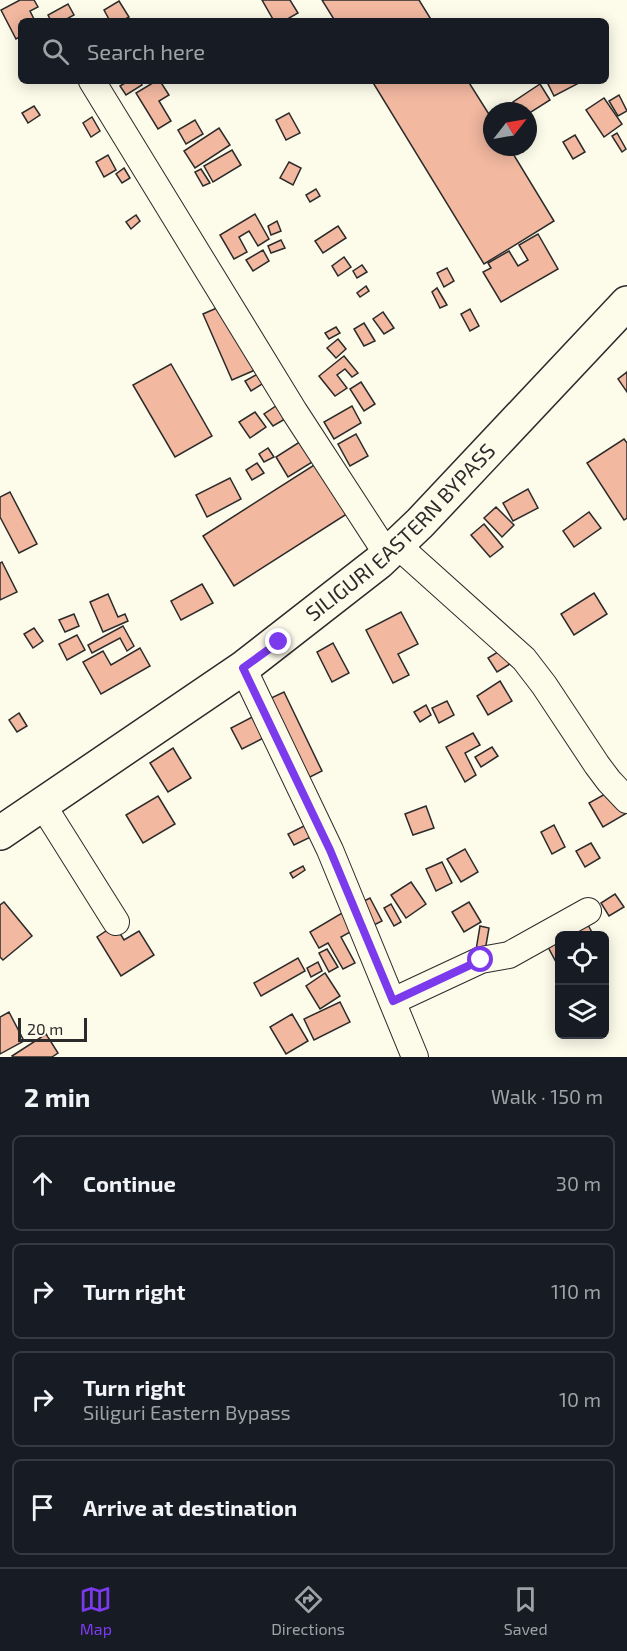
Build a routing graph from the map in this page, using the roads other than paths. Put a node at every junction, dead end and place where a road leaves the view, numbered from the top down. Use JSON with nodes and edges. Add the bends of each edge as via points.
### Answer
{"nodes":[{"id":1,"x":94,"y":84,"type":"edge"},
{"id":2,"x":625,"y":308,"type":"edge"},
{"id":3,"x":392,"y":549,"type":"junction"},
{"id":4,"x":243,"y":668,"type":"junction"},
{"id":5,"x":627,"y":800,"type":"edge"},
{"id":6,"x":42,"y":804,"type":"junction"},
{"id":7,"x":0,"y":833,"type":"edge"},
{"id":8,"x":588,"y":911,"type":"dead end"},
{"id":9,"x":116,"y":922,"type":"dead end"},
{"id":10,"x":393,"y":1001,"type":"junction"},
{"id":11,"x":415,"y":1057,"type":"edge"}],
"edges":[{"from":1,"to":3,"type":"street","via":[[294,411]]},
{"from":2,"to":3,"type":"main road","name":"SILIGURI EASTERN BYPASS"},
{"from":3,"to":4,"type":"main road","name":"SILIGURI EASTERN BYPASS"},
{"from":3,"to":5,"type":"street","via":[[524,659],[597,765]]},
{"from":4,"to":6,"type":"main road","name":"SILIGURI EASTERN BYPASS"},
{"from":4,"to":10,"type":"street","via":[[330,850]]},
{"from":6,"to":7,"type":"main road","name":"SILIGURI EASTERN BYPASS"},
{"from":6,"to":9,"type":"street"},
{"from":8,"to":10,"type":"street","via":[[509,956],[481,960]]},
{"from":10,"to":11,"type":"street"}]}
